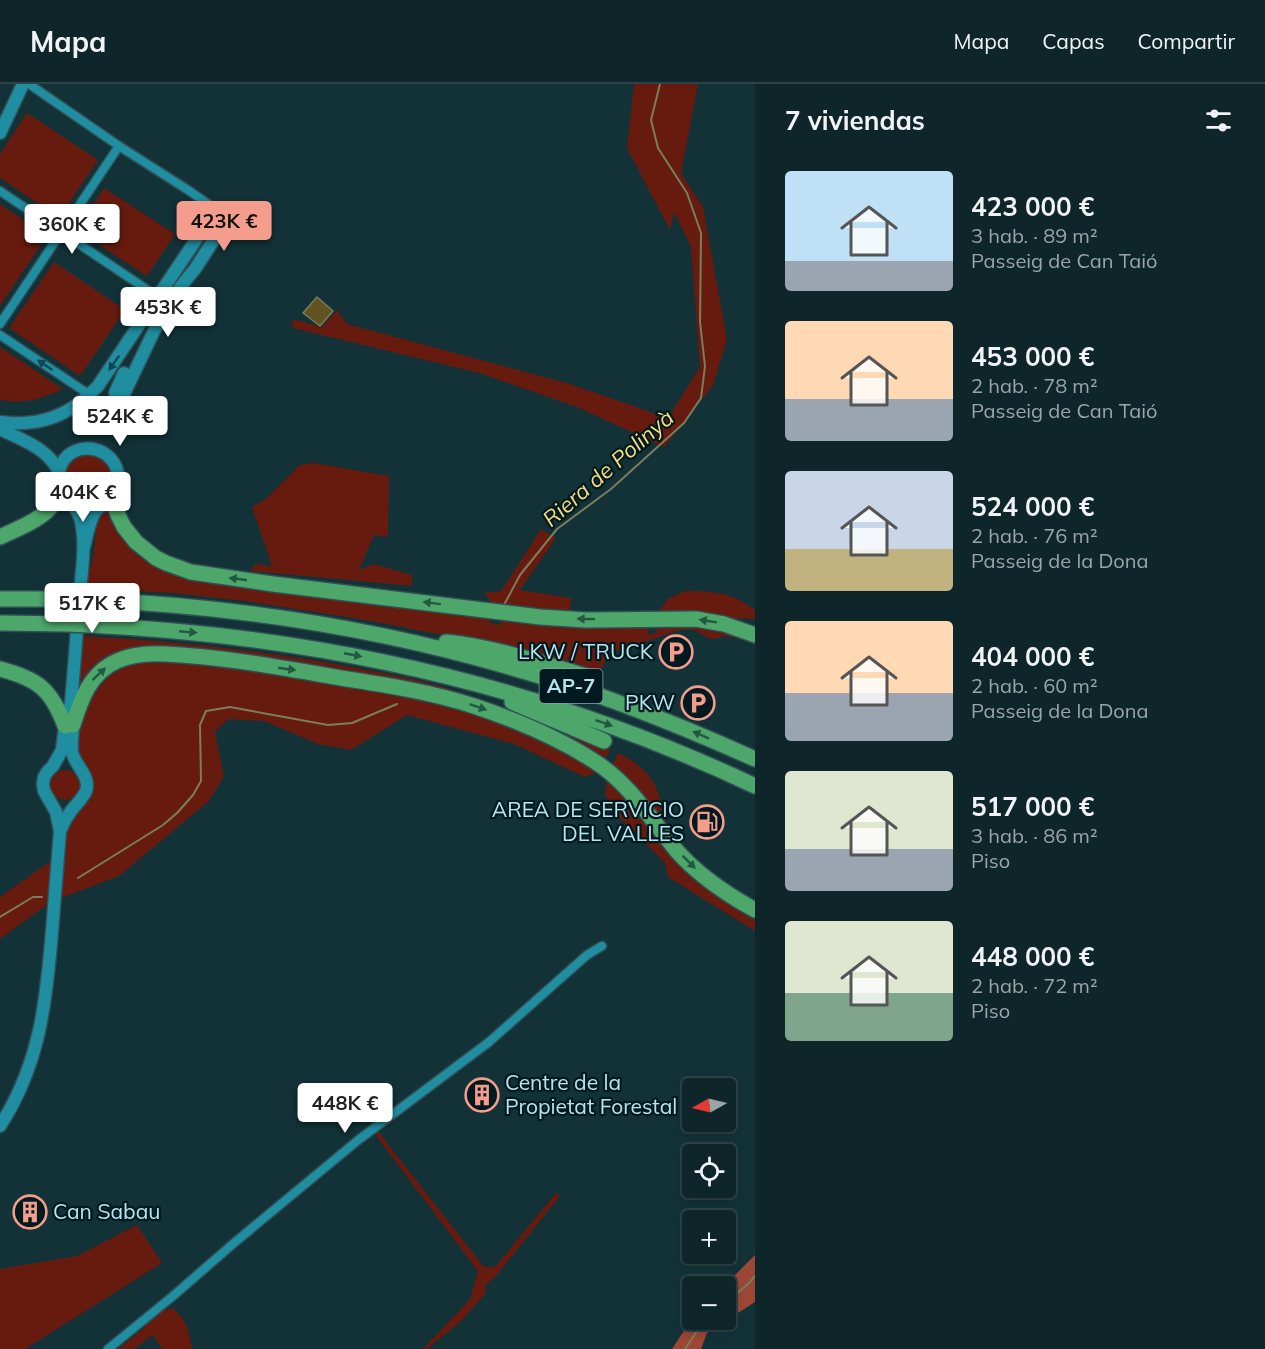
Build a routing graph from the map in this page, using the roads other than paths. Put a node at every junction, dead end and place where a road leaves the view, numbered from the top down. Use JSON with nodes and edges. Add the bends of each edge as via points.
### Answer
{"nodes":[{"id":1,"x":23,"y":84,"type":"edge"},
{"id":2,"x":29,"y":84,"type":"edge"},
{"id":3,"x":0,"y":133,"type":"edge"},
{"id":4,"x":119,"y":146,"type":"junction"},
{"id":5,"x":0,"y":190,"type":"edge"},
{"id":6,"x":214,"y":214,"type":"junction"},
{"id":7,"x":228,"y":218,"type":"joint"},
{"id":8,"x":62,"y":232,"type":"junction"},
{"id":9,"x":158,"y":297,"type":"junction"},
{"id":10,"x":0,"y":324,"type":"edge"},
{"id":11,"x":0,"y":335,"type":"edge"},
{"id":12,"x":90,"y":395,"type":"junction"},
{"id":13,"x":0,"y":422,"type":"edge"},
{"id":14,"x":0,"y":429,"type":"edge"},
{"id":15,"x":41,"y":450,"type":"junction"},
{"id":16,"x":74,"y":452,"type":"junction"},
{"id":17,"x":60,"y":479,"type":"junction"},
{"id":18,"x":115,"y":493,"type":"junction"},
{"id":19,"x":72,"y":502,"type":"junction"},
{"id":20,"x":100,"y":506,"type":"junction"},
{"id":21,"x":0,"y":537,"type":"edge"},
{"id":22,"x":84,"y":547,"type":"junction"},
{"id":23,"x":0,"y":598,"type":"edge"},
{"id":24,"x":0,"y":623,"type":"edge"},
{"id":25,"x":380,"y":635,"type":"junction"},
{"id":26,"x":755,"y":635,"type":"edge"},
{"id":27,"x":0,"y":669,"type":"edge"},
{"id":28,"x":589,"y":677,"type":"dead end"},
{"id":29,"x":457,"y":678,"type":"junction"},
{"id":30,"x":69,"y":726,"type":"junction"},
{"id":31,"x":604,"y":741,"type":"dead end"},
{"id":32,"x":755,"y":759,"type":"edge"},
{"id":33,"x":53,"y":766,"type":"junction"},
{"id":34,"x":79,"y":767,"type":"junction"},
{"id":35,"x":755,"y":786,"type":"edge"},
{"id":36,"x":48,"y":798,"type":"junction"},
{"id":37,"x":81,"y":800,"type":"junction"},
{"id":38,"x":60,"y":831,"type":"junction"},
{"id":39,"x":755,"y":910,"type":"edge"},
{"id":40,"x":602,"y":946,"type":"dead end"},
{"id":41,"x":0,"y":1126,"type":"edge"},
{"id":42,"x":108,"y":1349,"type":"edge"}],
"edges":[{"from":1,"to":3,"type":"main road"},
{"from":2,"to":4,"type":"street"},
{"from":4,"to":6,"type":"street"},
{"from":4,"to":8,"type":"street"},
{"from":5,"to":8,"type":"street"},
{"from":6,"to":7,"type":"street"},
{"from":6,"to":7,"type":"main road","via":[[154,314],[131,358],[119,394],[181,286]]},
{"from":6,"to":9,"type":"main road"},
{"from":8,"to":9,"type":"street"},
{"from":8,"to":10,"type":"street"},
{"from":9,"to":12,"type":"main road","one_way":true},
{"from":12,"to":11,"type":"street","one_way":true},
{"from":12,"to":13,"type":"main road","via":[[53,418],[30,423]]},
{"from":14,"to":15,"type":"main road"},
{"from":15,"to":16,"type":"main road"},
{"from":15,"to":17,"type":"main road","via":[[51,458]]},
{"from":16,"to":17,"type":"main road","via":[[66,459]]},
{"from":16,"to":18,"type":"main road","via":[[96,449],[112,460],[119,478]]},
{"from":17,"to":19,"type":"main road","via":[[65,497]]},
{"from":17,"to":21,"type":"highway","via":[[57,497],[45,512]]},
{"from":18,"to":20,"type":"main road"},
{"from":26,"to":18,"type":"highway","one_way":true,"via":[[709,621],[577,619],[203,574],[179,568],[144,550],[124,527],[114,504]]},
{"from":19,"to":20,"type":"main road","via":[[81,507]]},
{"from":19,"to":22,"type":"main road","via":[[82,522]]},
{"from":20,"to":22,"type":"main road","via":[[92,518]]},
{"from":22,"to":30,"type":"main road"},
{"from":23,"to":25,"type":"highway","number":"AP-7","bridge":true,"via":[[231,610]]},
{"from":24,"to":29,"type":"highway","number":"AP-7","one_way":true,"bridge":true,"via":[[216,634],[365,657]]},
{"from":25,"to":28,"type":"highway","via":[[467,644]]},
{"from":32,"to":25,"type":"highway","number":"AP-7","one_way":true,"via":[[579,689],[470,656]]},
{"from":27,"to":30,"type":"highway","via":[[38,683],[55,701]]},
{"from":29,"to":31,"type":"highway"},
{"from":29,"to":35,"type":"highway","number":"AP-7","one_way":true,"via":[[620,728]]},
{"from":30,"to":33,"type":"main road"},
{"from":30,"to":34,"type":"main road","via":[[72,752]]},
{"from":30,"to":39,"type":"highway","one_way":true,"via":[[88,684],[103,669],[129,657],[165,654],[286,669],[432,694],[521,723],[605,769],[630,790],[688,863],[718,888]]},
{"from":33,"to":34,"type":"main road","via":[[65,763]]},
{"from":33,"to":36,"type":"main road","via":[[44,777]]},
{"from":34,"to":37,"type":"main road","via":[[87,786]]},
{"from":36,"to":37,"type":"main road","via":[[60,806]]},
{"from":36,"to":38,"type":"main road"},
{"from":37,"to":38,"type":"main road"},
{"from":38,"to":41,"type":"main road","via":[[41,1024],[27,1076]]},
{"from":40,"to":42,"type":"street","via":[[489,1042],[348,1148]]}]}
